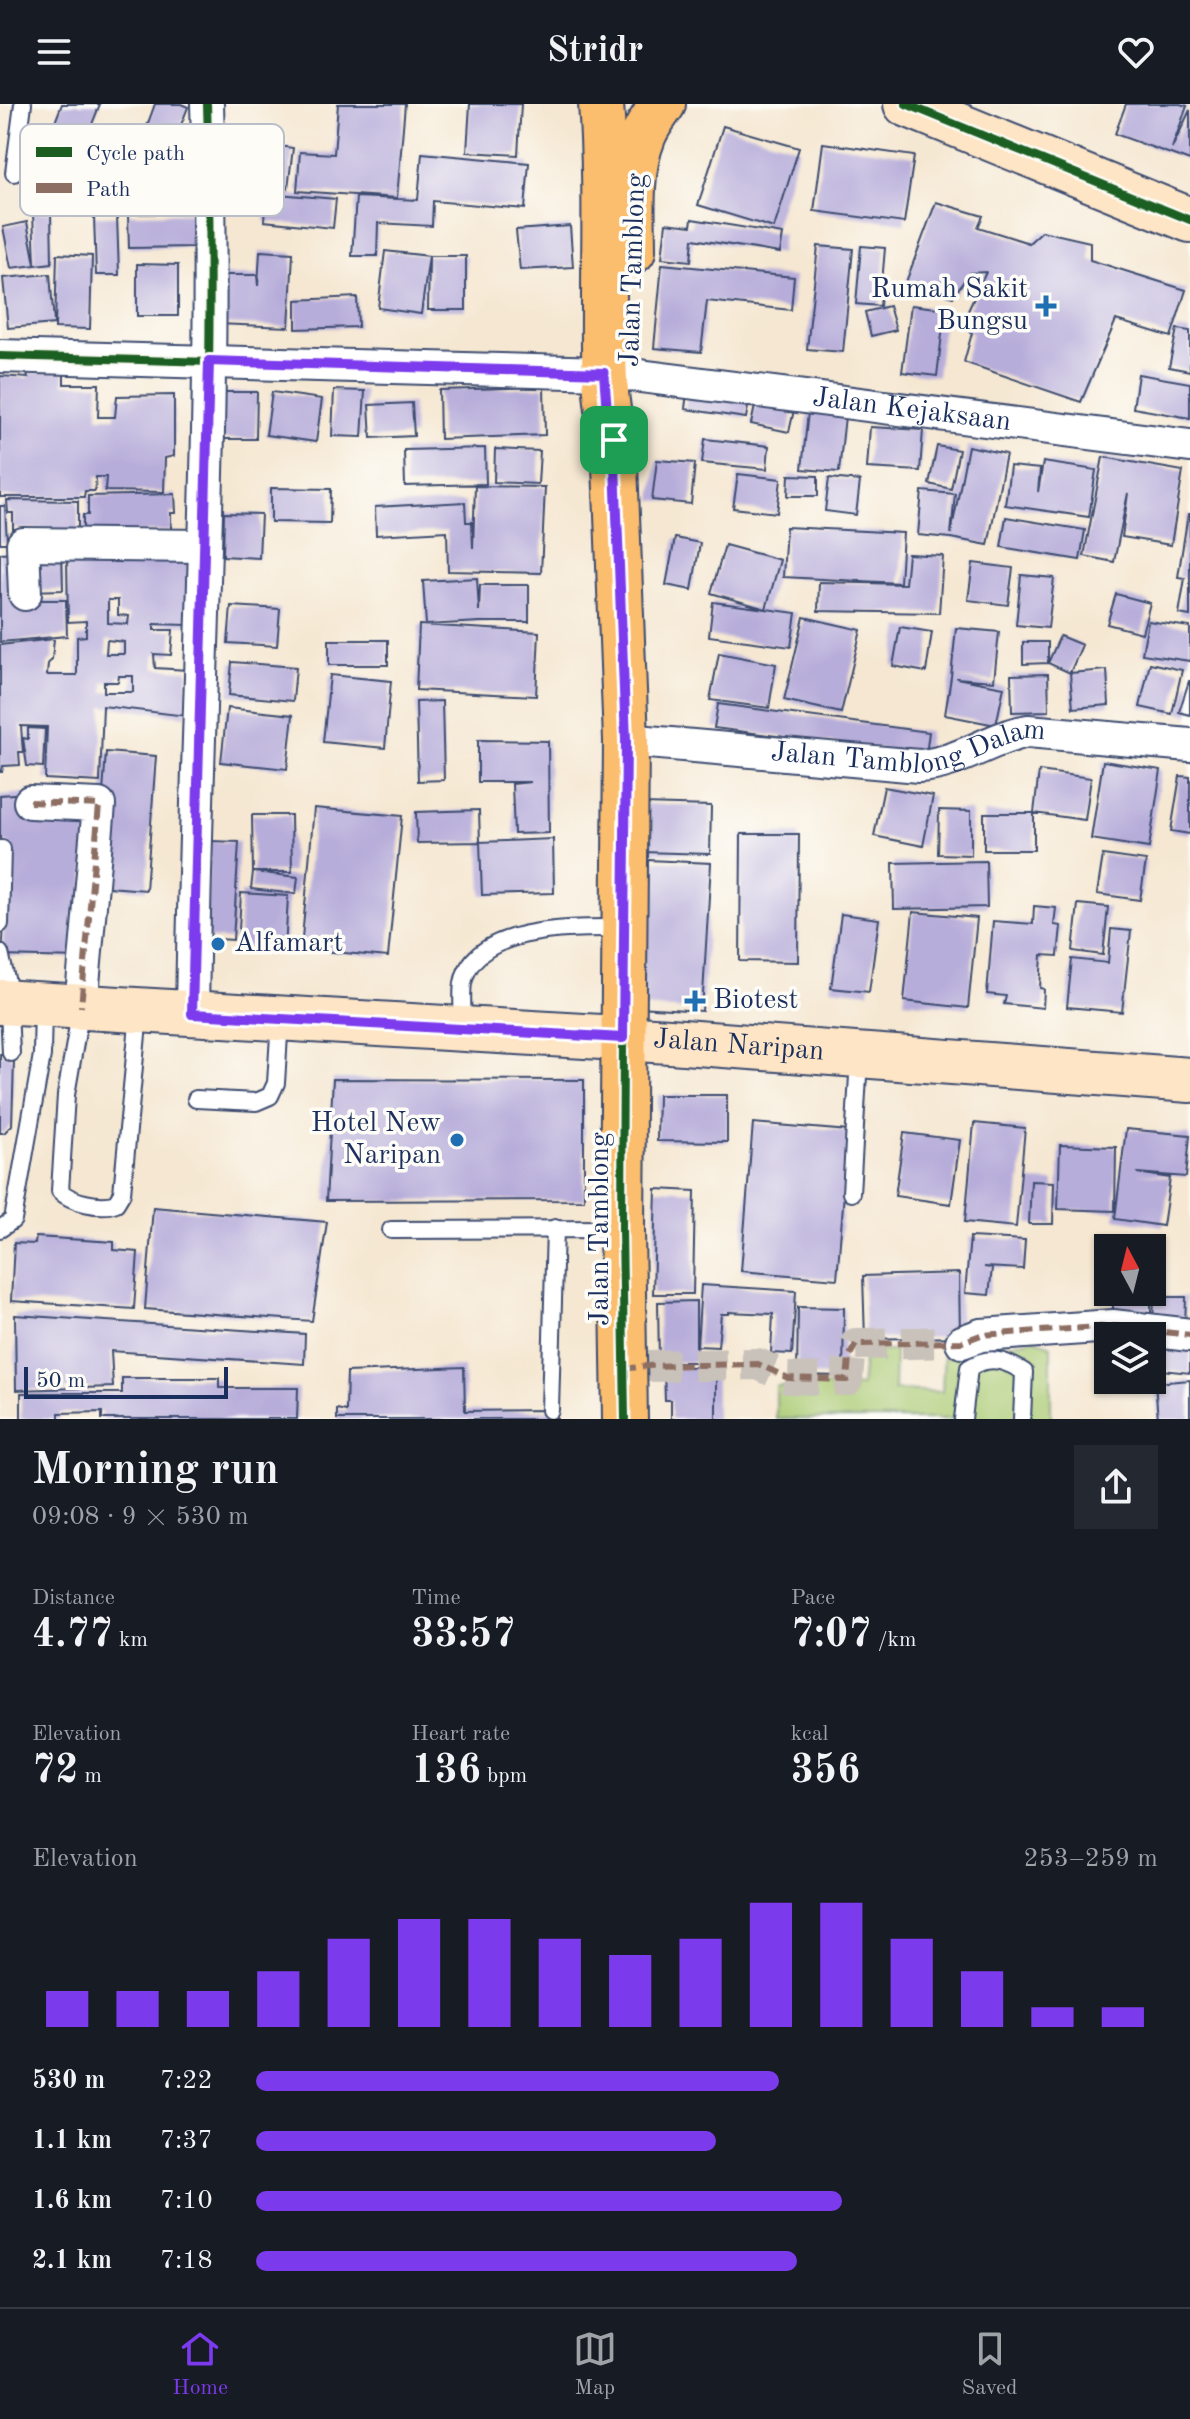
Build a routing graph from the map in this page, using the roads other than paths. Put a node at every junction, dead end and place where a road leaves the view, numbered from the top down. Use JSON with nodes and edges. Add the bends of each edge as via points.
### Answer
{"nodes":[{"id":1,"x":23,"y":104,"type":"edge"},
{"id":2,"x":207,"y":104,"type":"edge"},
{"id":3,"x":601,"y":104,"type":"edge"},
{"id":4,"x":663,"y":104,"type":"edge"},
{"id":5,"x":906,"y":104,"type":"edge"},
{"id":6,"x":20,"y":124,"type":"edge"},
{"id":7,"x":208,"y":124,"type":"edge"},
{"id":8,"x":20,"y":127,"type":"edge"},
{"id":9,"x":14,"y":173,"type":"dead end"},
{"id":10,"x":210,"y":216,"type":"edge"},
{"id":11,"x":1190,"y":220,"type":"edge"},
{"id":12,"x":0,"y":356,"type":"edge"},
{"id":13,"x":209,"y":361,"type":"junction"},
{"id":14,"x":618,"y":374,"type":"junction"},
{"id":15,"x":1190,"y":446,"type":"edge"},
{"id":16,"x":204,"y":546,"type":"junction"},
{"id":17,"x":25,"y":594,"type":"dead end"},
{"id":18,"x":626,"y":740,"type":"junction"},
{"id":19,"x":1190,"y":745,"type":"edge"},
{"id":20,"x":30,"y":802,"type":"dead end"},
{"id":21,"x":0,"y":849,"type":"edge"},
{"id":22,"x":0,"y":924,"type":"edge"},
{"id":23,"x":624,"y":928,"type":"junction"},
{"id":24,"x":0,"y":953,"type":"edge"},
{"id":25,"x":34,"y":1004,"type":"edge"},
{"id":26,"x":139,"y":1012,"type":"junction"},
{"id":27,"x":192,"y":1014,"type":"junction"},
{"id":28,"x":280,"y":1019,"type":"junction"},
{"id":29,"x":463,"y":1030,"type":"junction"},
{"id":30,"x":623,"y":1038,"type":"junction"},
{"id":31,"x":6,"y":1052,"type":"edge"},
{"id":32,"x":860,"y":1054,"type":"junction"},
{"id":33,"x":42,"y":1055,"type":"junction"},
{"id":34,"x":1190,"y":1080,"type":"edge"},
{"id":35,"x":196,"y":1099,"type":"dead end"},
{"id":36,"x":851,"y":1193,"type":"dead end"},
{"id":37,"x":555,"y":1228,"type":"junction"},
{"id":38,"x":0,"y":1229,"type":"edge"},
{"id":39,"x":622,"y":1229,"type":"junction"},
{"id":40,"x":391,"y":1230,"type":"dead end"},
{"id":41,"x":1190,"y":1335,"type":"edge"},
{"id":42,"x":962,"y":1342,"type":"tunnel mouth"},
{"id":43,"x":550,"y":1410,"type":"dead end"},
{"id":44,"x":625,"y":1419,"type":"edge"},
{"id":45,"x":963,"y":1419,"type":"edge"},
{"id":46,"x":1022,"y":1419,"type":"edge"}],
"edges":[{"from":1,"to":6,"type":"lane"},
{"from":2,"to":7,"type":"street"},
{"from":3,"to":14,"type":"main road","name":"Jalan Tamblong"},
{"from":4,"to":14,"type":"main road","name":"Jalan Tamblong","via":[[644,134],[636,169]]},
{"from":5,"to":11,"type":"main road"},
{"from":8,"to":9,"type":"lane"},
{"from":10,"to":13,"type":"street"},
{"from":12,"to":13,"type":"street","name":"Jalan Kejaksaan"},
{"from":13,"to":14,"type":"street","name":"Jalan Kejaksaan"},
{"from":13,"to":16,"type":"street"},
{"from":14,"to":15,"type":"street","name":"Jalan Kejaksaan"},
{"from":14,"to":18,"type":"main road","name":"Jalan Tamblong","via":[[607,412],[614,440]]},
{"from":16,"to":17,"type":"street","via":[[23,544]]},
{"from":16,"to":27,"type":"street"},
{"from":18,"to":19,"type":"street","name":"Jalan Tamblong Dalam","via":[[919,766],[1028,731]]},
{"from":18,"to":23,"type":"main road","name":"Jalan Tamblong"},
{"from":20,"to":25,"type":"street","via":[[99,805]]},
{"from":21,"to":22,"type":"lane"},
{"from":23,"to":29,"type":"lane","via":[[554,929],[516,936],[485,950],[463,981]]},
{"from":23,"to":30,"type":"main road","name":"Jalan Tamblong"},
{"from":24,"to":25,"type":"lane"},
{"from":25,"to":26,"type":"main road","name":"Jalan Naripan"},
{"from":25,"to":26,"type":"lane","via":[[66,1095],[60,1191],[106,1207],[122,1193]]},
{"from":25,"to":31,"type":"lane"},
{"from":25,"to":33,"type":"lane"},
{"from":26,"to":27,"type":"main road","name":"Jalan Naripan"},
{"from":27,"to":28,"type":"main road","name":"Jalan Naripan"},
{"from":28,"to":29,"type":"main road","name":"Jalan Naripan"},
{"from":28,"to":35,"type":"lane","via":[[276,1083],[270,1096],[256,1102]]},
{"from":29,"to":30,"type":"main road","name":"Jalan Naripan"},
{"from":30,"to":32,"type":"main road","name":"Jalan Naripan"},
{"from":30,"to":39,"type":"main road","name":"Jalan Tamblong"},
{"from":31,"to":33,"type":"lane"},
{"from":32,"to":34,"type":"main road","name":"Jalan Naripan"},
{"from":32,"to":36,"type":"lane"},
{"from":33,"to":38,"type":"lane","via":[[13,1220]]},
{"from":37,"to":39,"type":"lane"},
{"from":37,"to":40,"type":"lane"},
{"from":37,"to":43,"type":"lane"},
{"from":39,"to":44,"type":"main road","name":"Jalan Tamblong","via":[[635,1367]]},
{"from":41,"to":42,"type":"street","via":[[1113,1326],[981,1335]]},
{"from":45,"to":46,"type":"lane","via":[[969,1368],[980,1360],[1007,1361],[1024,1372]]}]}
